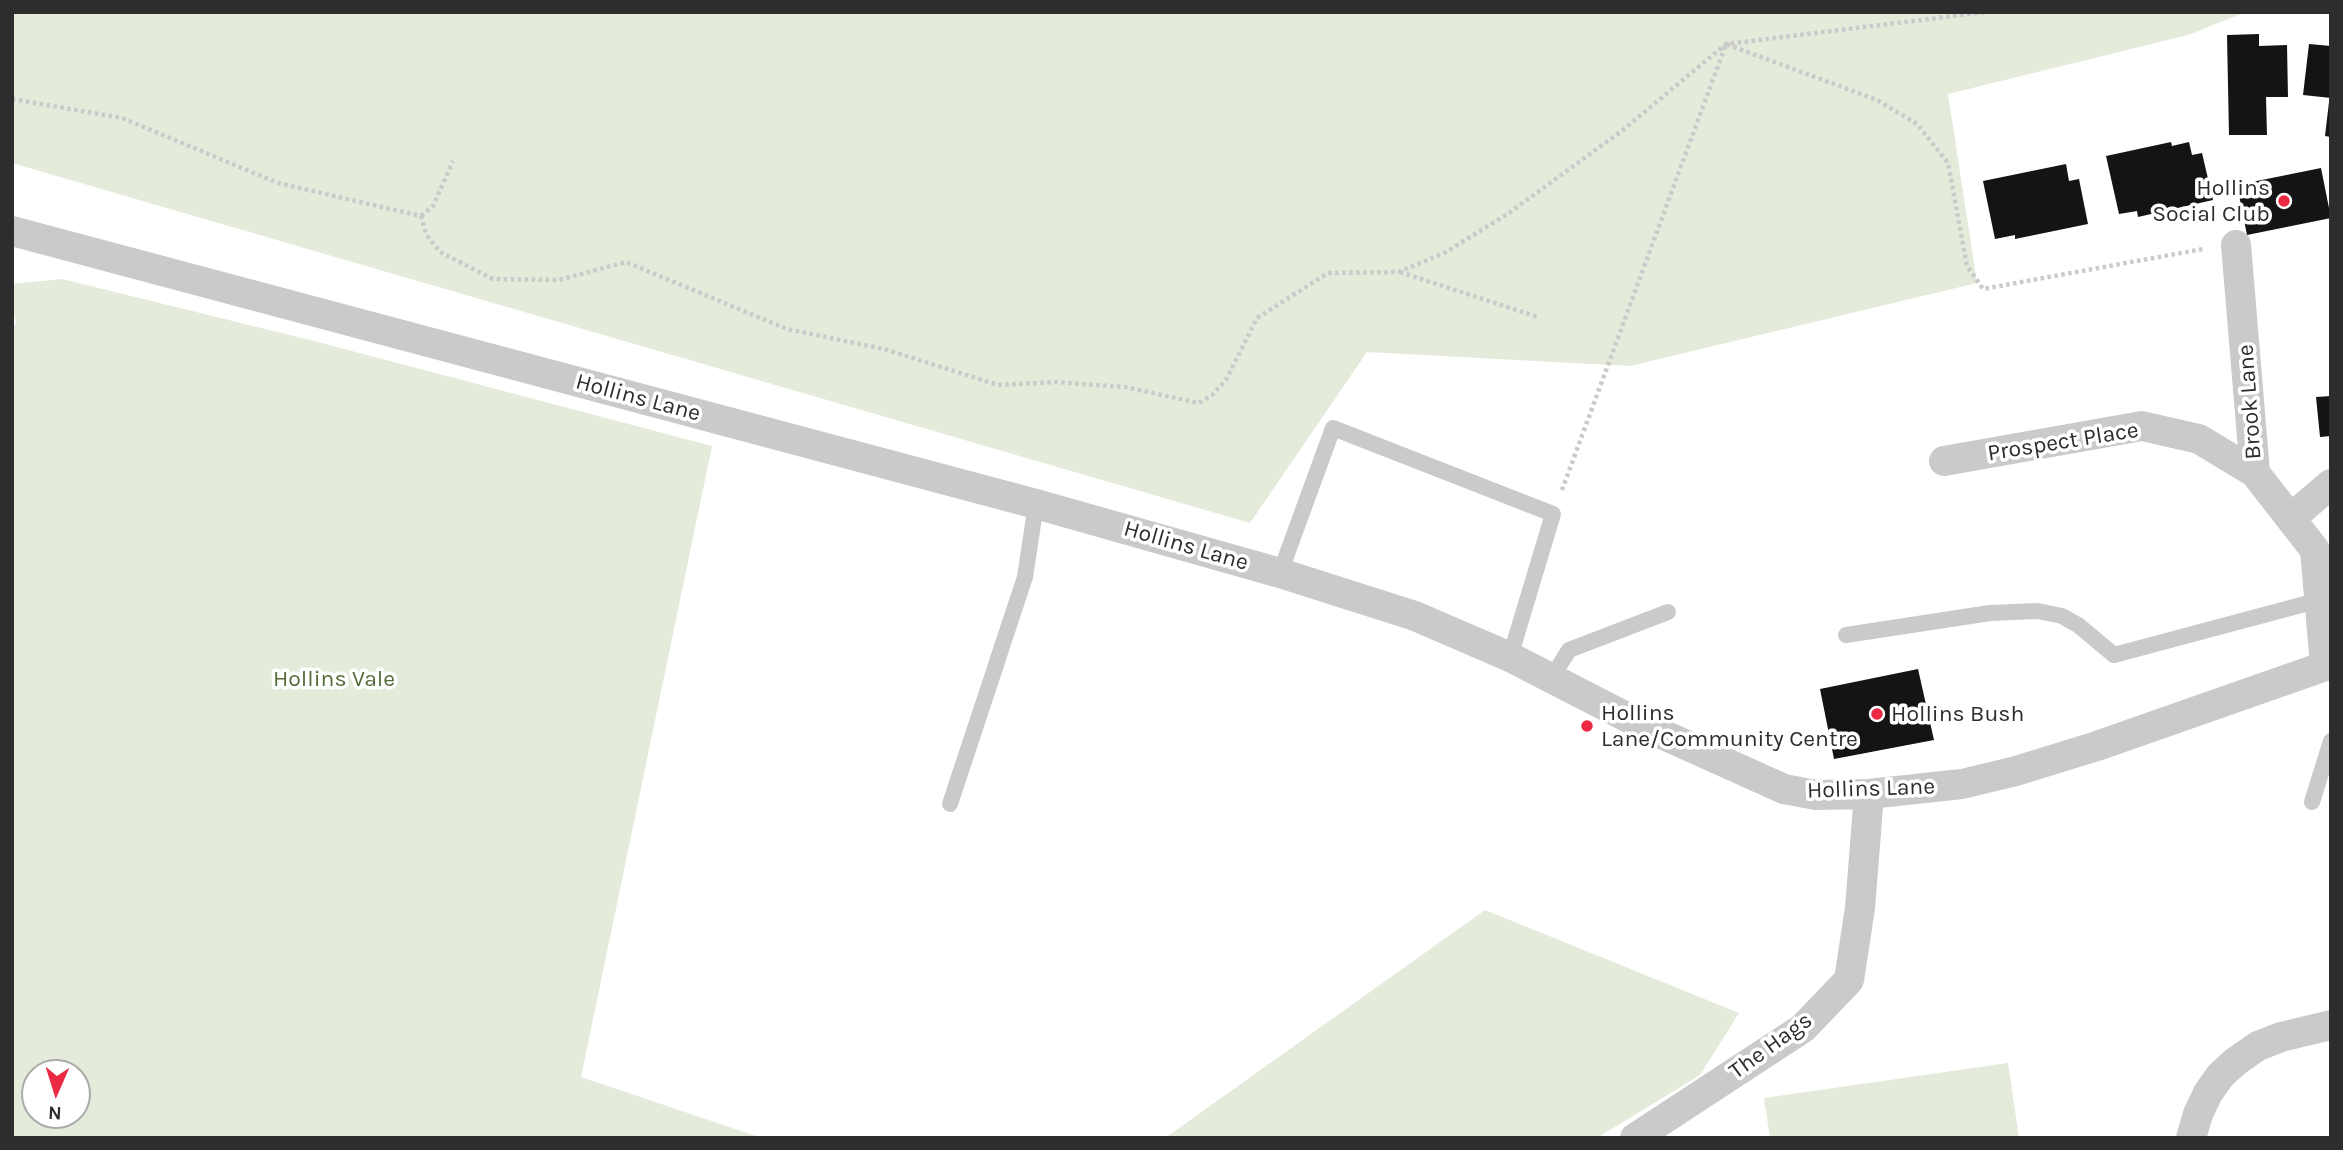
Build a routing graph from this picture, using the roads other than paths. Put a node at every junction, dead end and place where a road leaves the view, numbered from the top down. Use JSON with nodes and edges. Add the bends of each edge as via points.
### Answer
{"nodes":[{"id":1,"x":12,"y":231,"type":"edge"},
{"id":2,"x":2236,"y":245,"type":"road end"},
{"id":3,"x":1944,"y":461,"type":"dead end"},
{"id":4,"x":2255,"y":473,"type":"junction"},
{"id":5,"x":2331,"y":484,"type":"edge"},
{"id":6,"x":1036,"y":504,"type":"junction"},
{"id":7,"x":2291,"y":518,"type":"junction"},
{"id":8,"x":1280,"y":573,"type":"junction"},
{"id":9,"x":2320,"y":600,"type":"junction"},
{"id":10,"x":1668,"y":612,"type":"dead end"},
{"id":11,"x":1846,"y":635,"type":"dead end"},
{"id":12,"x":1510,"y":657,"type":"junction"},
{"id":13,"x":2328,"y":664,"type":"edge"},
{"id":14,"x":1551,"y":678,"type":"junction"},
{"id":15,"x":2331,"y":741,"type":"edge"},
{"id":16,"x":1869,"y":794,"type":"junction"},
{"id":17,"x":2312,"y":802,"type":"dead end"},
{"id":18,"x":950,"y":804,"type":"dead end"},
{"id":19,"x":2331,"y":1024,"type":"edge"},
{"id":20,"x":1636,"y":1137,"type":"edge"},
{"id":21,"x":2191,"y":1138,"type":"edge"}],
"edges":[{"from":1,"to":6,"type":"street","name":"Hollins Lane"},
{"from":2,"to":4,"type":"street","name":"Brook Lane"},
{"from":3,"to":4,"type":"street","name":"Prospect Place","via":[[2142,426],[2199,439]]},
{"from":4,"to":7,"type":"street","name":"Brook Lane"},
{"from":5,"to":7,"type":"street"},
{"from":6,"to":8,"type":"street","name":"Hollins Lane"},
{"from":6,"to":18,"type":"lane","via":[[1025,577]]},
{"from":7,"to":9,"type":"street","name":"Brook Lane","via":[[2315,550]]},
{"from":8,"to":12,"type":"street","name":"Hollins Lane","via":[[1415,616]]},
{"from":8,"to":12,"type":"lane","via":[[1333,428],[1553,514]]},
{"from":9,"to":11,"type":"lane","via":[[2114,655],[2078,625],[2038,611],[1990,613]]},
{"from":9,"to":13,"type":"street","name":"Brook Lane"},
{"from":10,"to":14,"type":"lane","via":[[1569,650]]},
{"from":12,"to":14,"type":"street","name":"Hollins Lane"},
{"from":13,"to":16,"type":"street","name":"Hollins Lane","via":[[2017,771],[1962,784]]},
{"from":14,"to":16,"type":"street","name":"Hollins Lane","via":[[1784,789],[1815,795]]},
{"from":15,"to":17,"type":"lane"},
{"from":16,"to":20,"type":"street","name":"The Hags","via":[[1849,980],[1803,1028]]},
{"from":19,"to":21,"type":"street","via":[[2258,1046],[2235,1062],[2208,1093]]}]}
